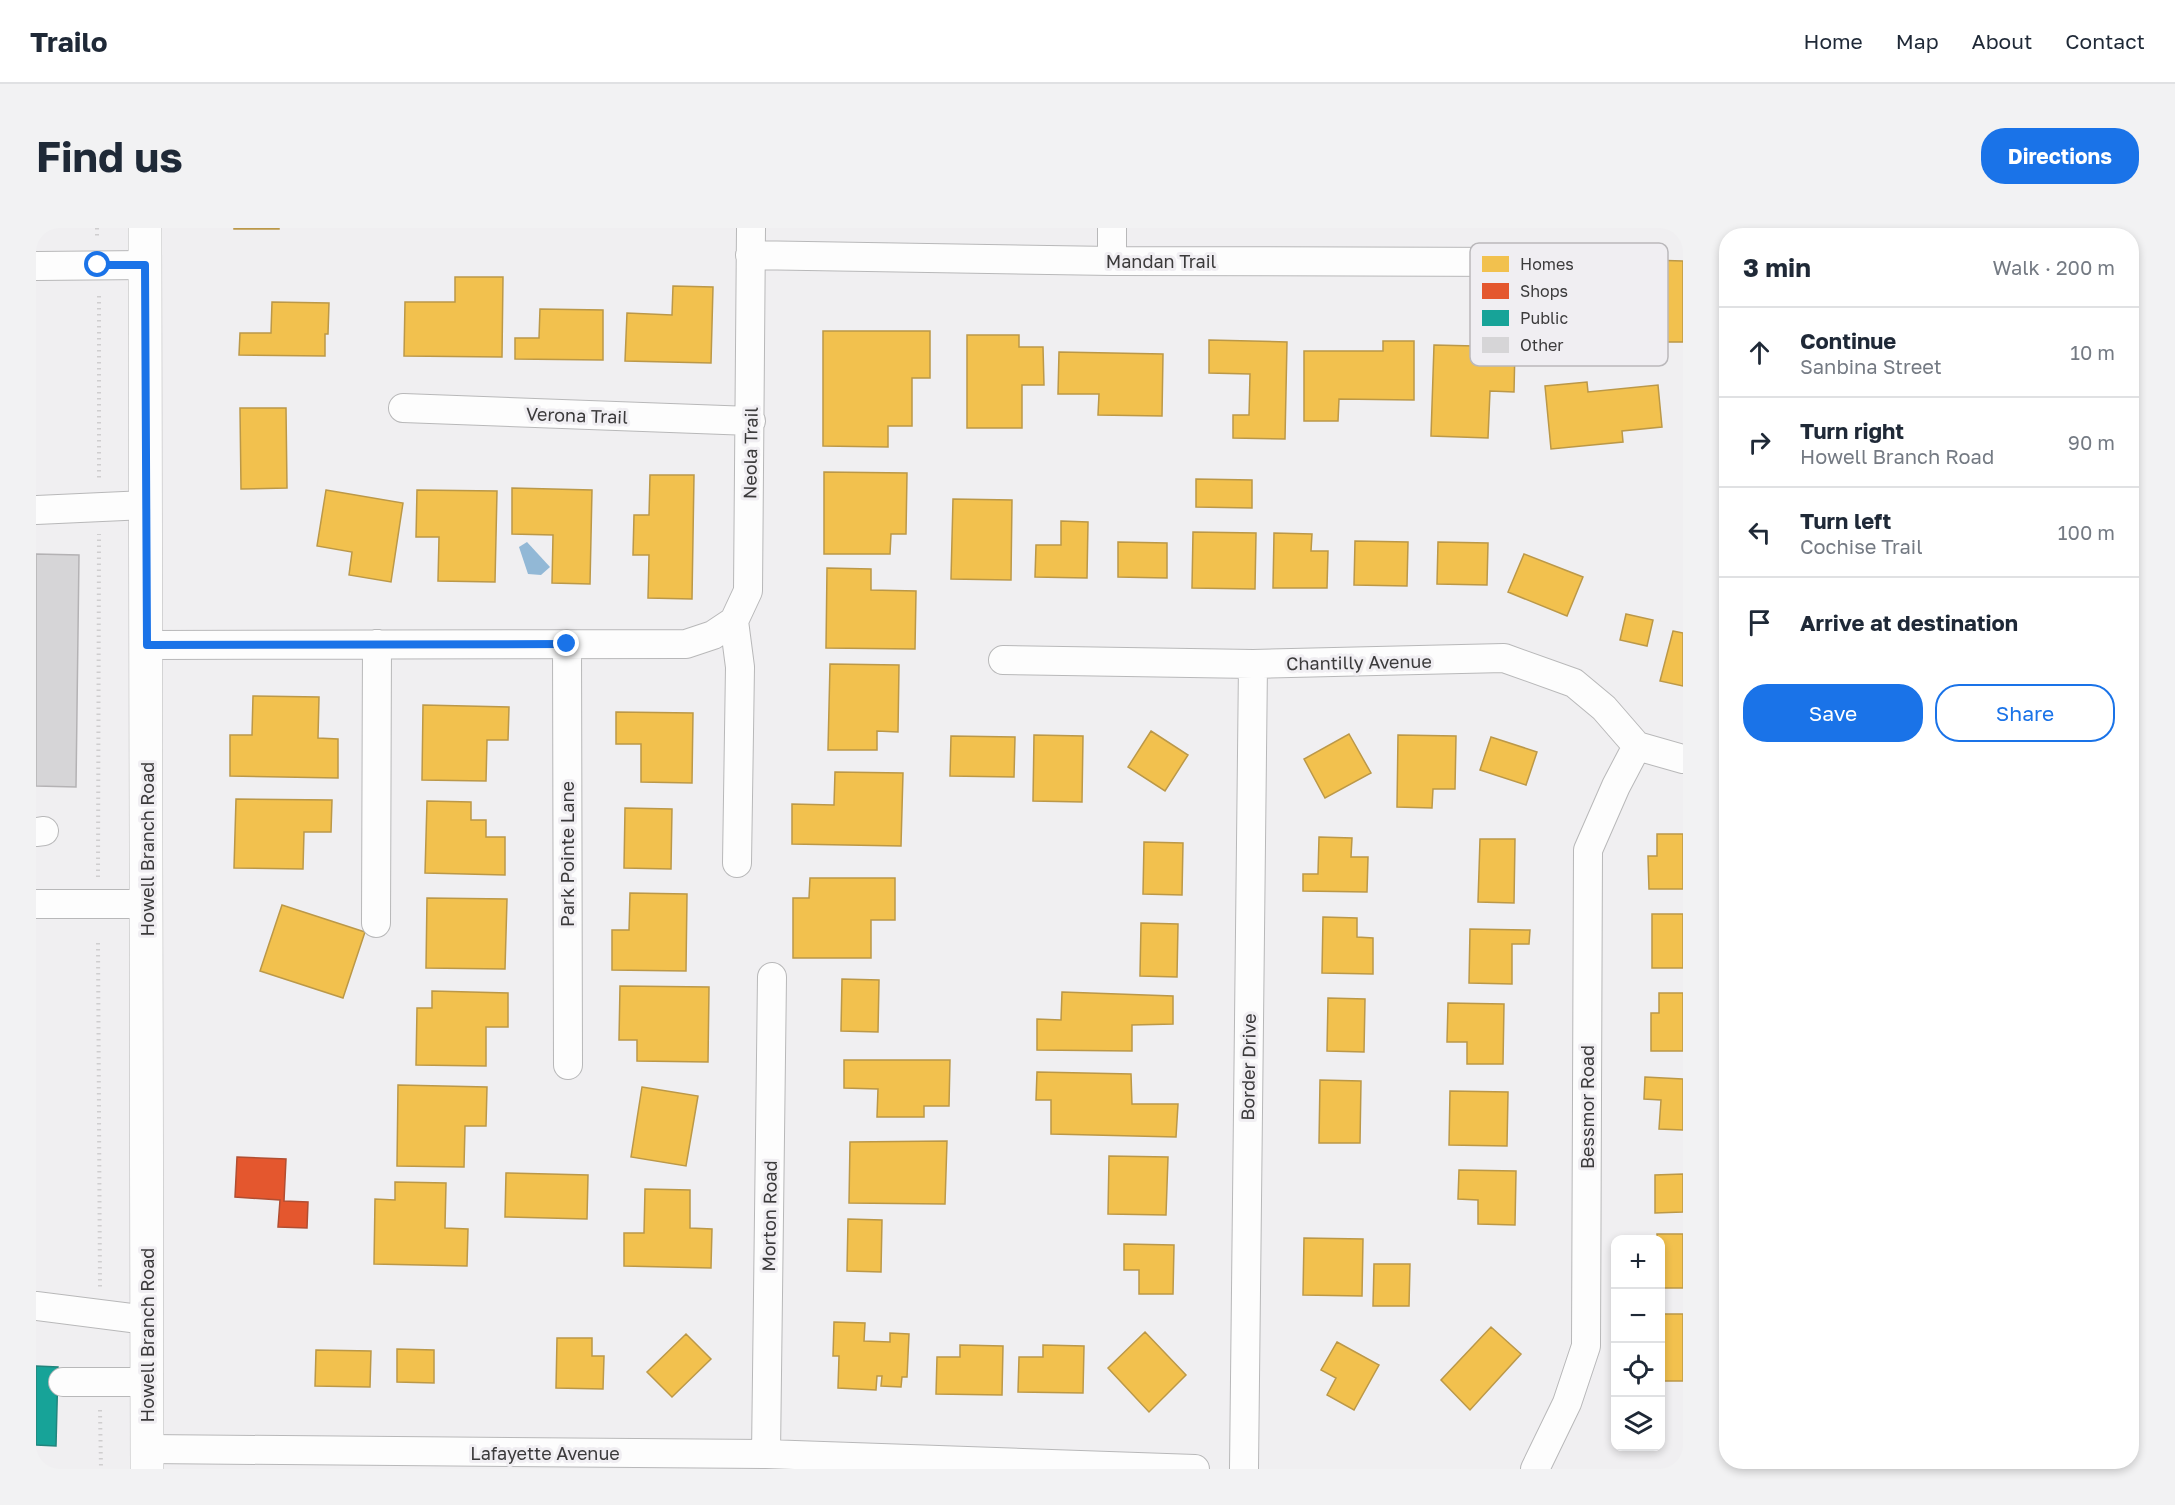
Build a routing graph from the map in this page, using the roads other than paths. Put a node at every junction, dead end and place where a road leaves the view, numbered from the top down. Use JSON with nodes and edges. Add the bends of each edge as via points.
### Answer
{"nodes":[{"id":1,"x":145,"y":228,"type":"edge"},
{"id":2,"x":1112,"y":228,"type":"edge"},
{"id":3,"x":751,"y":241,"type":"edge"},
{"id":4,"x":1112,"y":261,"type":"junction"},
{"id":5,"x":1470,"y":262,"type":"edge"},
{"id":6,"x":145,"y":265,"type":"junction"},
{"id":7,"x":36,"y":266,"type":"edge"},
{"id":8,"x":403,"y":408,"type":"dead end"},
{"id":9,"x":750,"y":421,"type":"junction"},
{"id":10,"x":146,"y":505,"type":"junction"},
{"id":11,"x":36,"y":510,"type":"edge"},
{"id":12,"x":734,"y":621,"type":"junction"},
{"id":13,"x":377,"y":644,"type":"junction"},
{"id":14,"x":567,"y":644,"type":"junction"},
{"id":15,"x":147,"y":645,"type":"junction"},
{"id":16,"x":1004,"y":660,"type":"dead end"},
{"id":17,"x":1253,"y":664,"type":"junction"},
{"id":18,"x":1637,"y":746,"type":"junction"},
{"id":19,"x":1683,"y":759,"type":"edge"},
{"id":20,"x":737,"y":863,"type":"dead end"},
{"id":21,"x":36,"y":904,"type":"edge"},
{"id":22,"x":147,"y":904,"type":"junction"},
{"id":23,"x":376,"y":923,"type":"dead end"},
{"id":24,"x":772,"y":977,"type":"dead end"},
{"id":25,"x":568,"y":1065,"type":"dead end"},
{"id":26,"x":36,"y":1306,"type":"edge"},
{"id":27,"x":147,"y":1320,"type":"junction"},
{"id":28,"x":63,"y":1382,"type":"dead end"},
{"id":29,"x":146,"y":1382,"type":"junction"},
{"id":30,"x":766,"y":1454,"type":"junction"},
{"id":31,"x":147,"y":1459,"type":"edge"},
{"id":32,"x":1195,"y":1469,"type":"edge"},
{"id":33,"x":1244,"y":1469,"type":"edge"},
{"id":34,"x":1535,"y":1469,"type":"edge"}],
"edges":[{"from":1,"to":6,"type":"main road","name":"Howell Branch Road"},
{"from":2,"to":4,"type":"street"},
{"from":3,"to":4,"type":"street","name":"Mandan Trail"},
{"from":3,"to":9,"type":"street","name":"Neola Trail"},
{"from":4,"to":5,"type":"street","name":"Mandan Trail"},
{"from":6,"to":7,"type":"street"},
{"from":6,"to":10,"type":"main road","name":"Howell Branch Road"},
{"from":8,"to":9,"type":"street","name":"Verona Trail"},
{"from":9,"to":12,"type":"street","name":"Neola Trail","via":[[748,591]]},
{"from":10,"to":11,"type":"street"},
{"from":10,"to":15,"type":"main road","name":"Howell Branch Road"},
{"from":12,"to":14,"type":"street","via":[[713,635],[686,644]]},
{"from":12,"to":20,"type":"street","via":[[740,666]]},
{"from":13,"to":14,"type":"street"},
{"from":13,"to":15,"type":"street"},
{"from":13,"to":23,"type":"street"},
{"from":14,"to":25,"type":"street","name":"Park Pointe Lane"},
{"from":15,"to":22,"type":"main road","name":"Howell Branch Road"},
{"from":16,"to":17,"type":"street","name":"Chantilly Avenue"},
{"from":17,"to":18,"type":"street","name":"Chantilly Avenue","via":[[1504,658],[1574,683],[1604,708]]},
{"from":17,"to":33,"type":"street","name":"Border Drive"},
{"from":18,"to":19,"type":"street"},
{"from":18,"to":34,"type":"street","name":"Bessmor Road","via":[[1588,850],[1586,1346],[1568,1403]]},
{"from":21,"to":22,"type":"street"},
{"from":22,"to":27,"type":"main road","name":"Howell Branch Road"},
{"from":24,"to":30,"type":"street","name":"Morton Road"},
{"from":26,"to":27,"type":"street"},
{"from":27,"to":29,"type":"main road","name":"Howell Branch Road"},
{"from":28,"to":29,"type":"street"},
{"from":29,"to":31,"type":"main road","name":"Howell Branch Road"},
{"from":30,"to":31,"type":"street","name":"Lafayette Avenue"},
{"from":30,"to":32,"type":"street","name":"Lafayette Avenue"}]}
